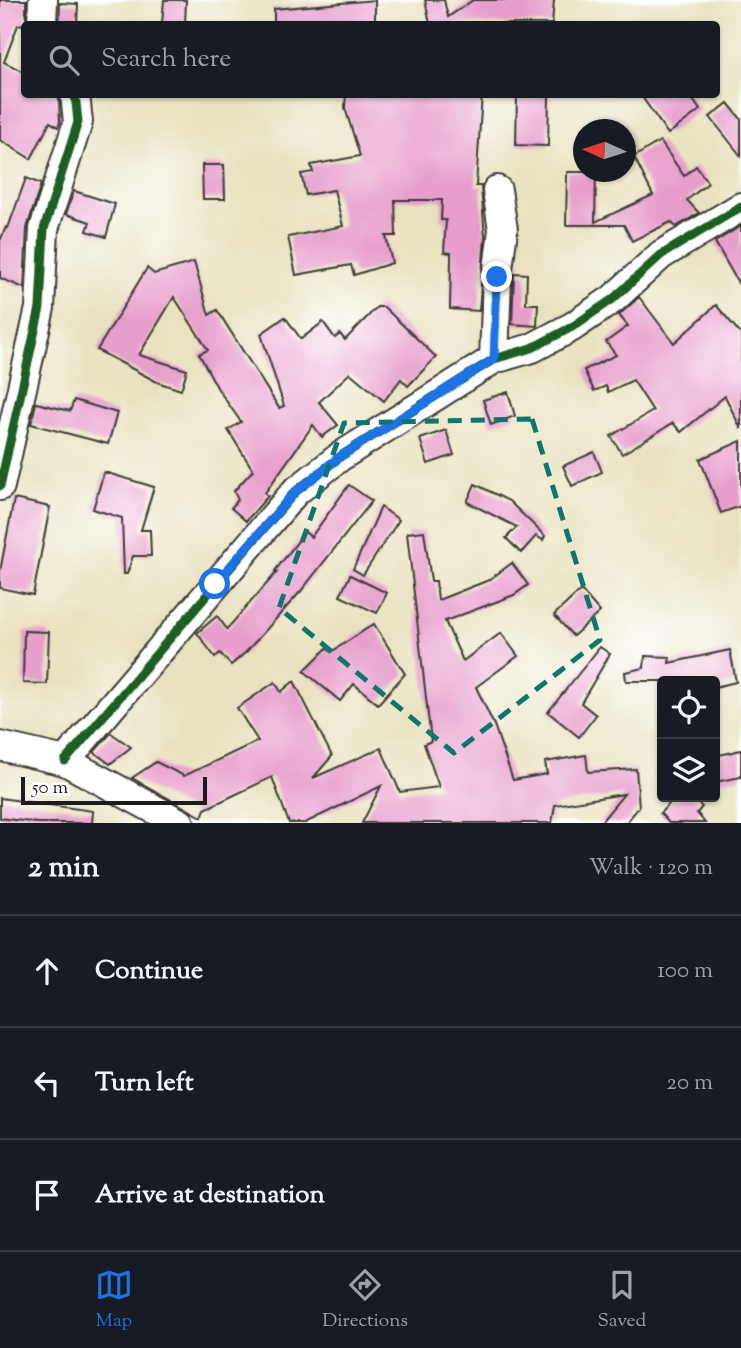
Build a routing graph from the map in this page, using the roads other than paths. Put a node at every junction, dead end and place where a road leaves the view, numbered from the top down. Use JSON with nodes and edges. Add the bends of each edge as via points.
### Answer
{"nodes":[{"id":1,"x":43,"y":0,"type":"edge"},
{"id":2,"x":42,"y":21,"type":"edge"},
{"id":3,"x":75,"y":98,"type":"edge"},
{"id":4,"x":497,"y":190,"type":"dead end"},
{"id":5,"x":741,"y":207,"type":"edge"},
{"id":6,"x":494,"y":359,"type":"junction"},
{"id":7,"x":0,"y":486,"type":"edge"},
{"id":8,"x":0,"y":746,"type":"edge"},
{"id":9,"x":65,"y":761,"type":"junction"},
{"id":10,"x":180,"y":823,"type":"edge"}],
"edges":[{"from":1,"to":2,"type":"street"},
{"from":3,"to":7,"type":"street","via":[[78,122],[44,229],[40,308]]},
{"from":4,"to":6,"type":"street","via":[[503,230]]},
{"from":5,"to":6,"type":"street","via":[[661,255],[613,299],[572,327],[532,348]]},
{"from":6,"to":9,"type":"street","via":[[341,456],[295,492]]},
{"from":8,"to":9,"type":"street"},
{"from":9,"to":10,"type":"street"}]}
